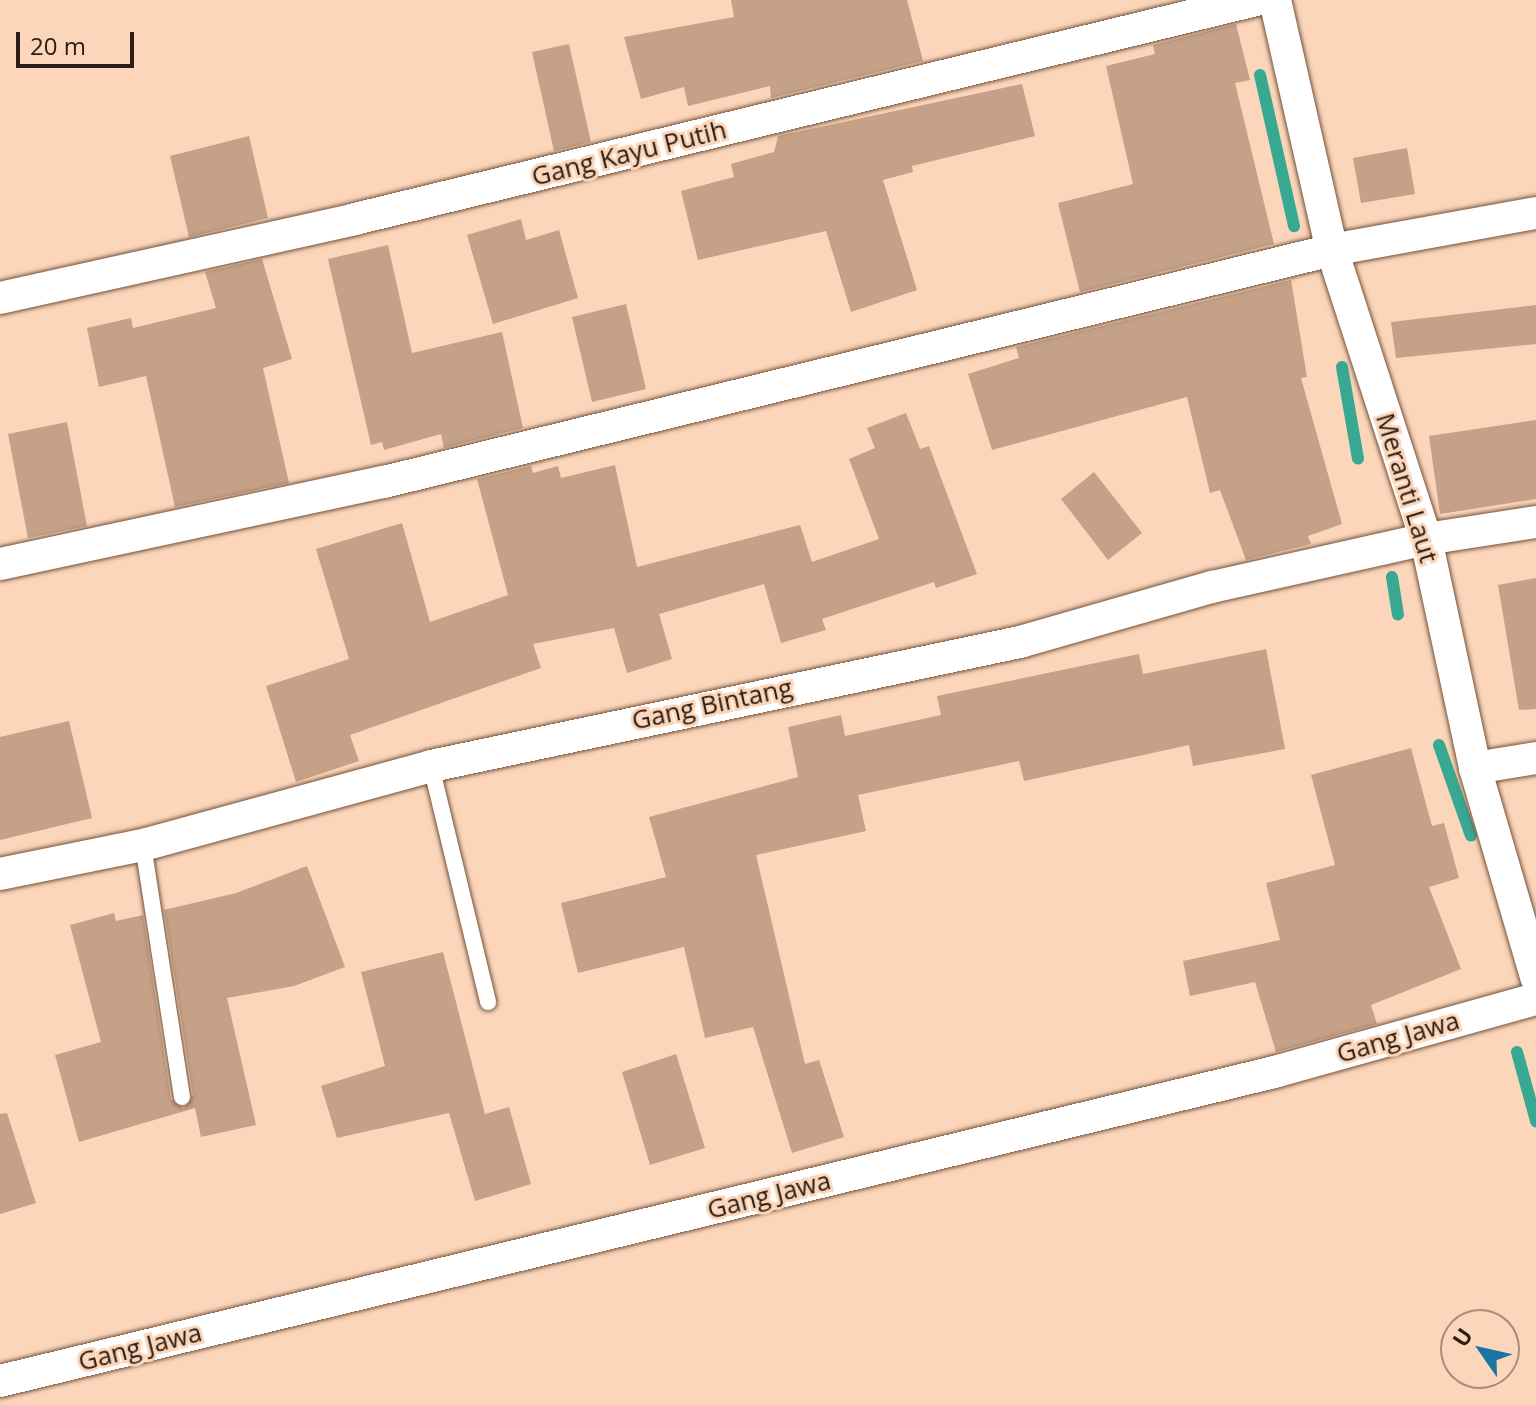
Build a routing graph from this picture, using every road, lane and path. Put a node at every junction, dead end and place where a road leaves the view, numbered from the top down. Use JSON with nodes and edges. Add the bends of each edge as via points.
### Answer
{"nodes":[{"id":1,"x":1256,"y":0,"type":"edge"},
{"id":2,"x":1275,"y":0,"type":"edge"},
{"id":3,"x":1536,"y":213,"type":"edge"},
{"id":4,"x":1332,"y":250,"type":"junction"},
{"id":5,"x":0,"y":298,"type":"edge"},
{"id":6,"x":1536,"y":522,"type":"edge"},
{"id":7,"x":1426,"y":539,"type":"junction"},
{"id":8,"x":0,"y":564,"type":"edge"},
{"id":9,"x":1536,"y":758,"type":"edge"},
{"id":10,"x":431,"y":766,"type":"junction"},
{"id":11,"x":1475,"y":768,"type":"junction"},
{"id":12,"x":143,"y":845,"type":"junction"},
{"id":13,"x":0,"y":874,"type":"edge"},
{"id":14,"x":1536,"y":977,"type":"edge"},
{"id":15,"x":1536,"y":999,"type":"edge"},
{"id":16,"x":488,"y":1002,"type":"dead end"},
{"id":17,"x":182,"y":1097,"type":"dead end"},
{"id":18,"x":0,"y":1381,"type":"edge"}],
"edges":[{"from":1,"to":5,"type":"street","name":"Gang Kayu Putih","via":[[355,219]]},
{"from":2,"to":4,"type":"street","name":"Meranti Laut"},
{"from":3,"to":4,"type":"street"},
{"from":4,"to":7,"type":"street","name":"Meranti Laut"},
{"from":4,"to":8,"type":"street","via":[[384,482]]},
{"from":6,"to":7,"type":"street","name":"Gang Bintang"},
{"from":7,"to":10,"type":"street","name":"Gang Bintang","via":[[1212,587],[1020,642]]},
{"from":7,"to":11,"type":"street","name":"Meranti Laut"},
{"from":9,"to":11,"type":"street"},
{"from":10,"to":12,"type":"street","name":"Gang Bintang"},
{"from":10,"to":16,"type":"lane"},
{"from":11,"to":14,"type":"street","name":"Meranti Laut"},
{"from":12,"to":13,"type":"street","name":"Gang Bintang"},
{"from":12,"to":17,"type":"lane"},
{"from":15,"to":18,"type":"street","name":"Gang Jawa","via":[[1274,1072]]}]}
